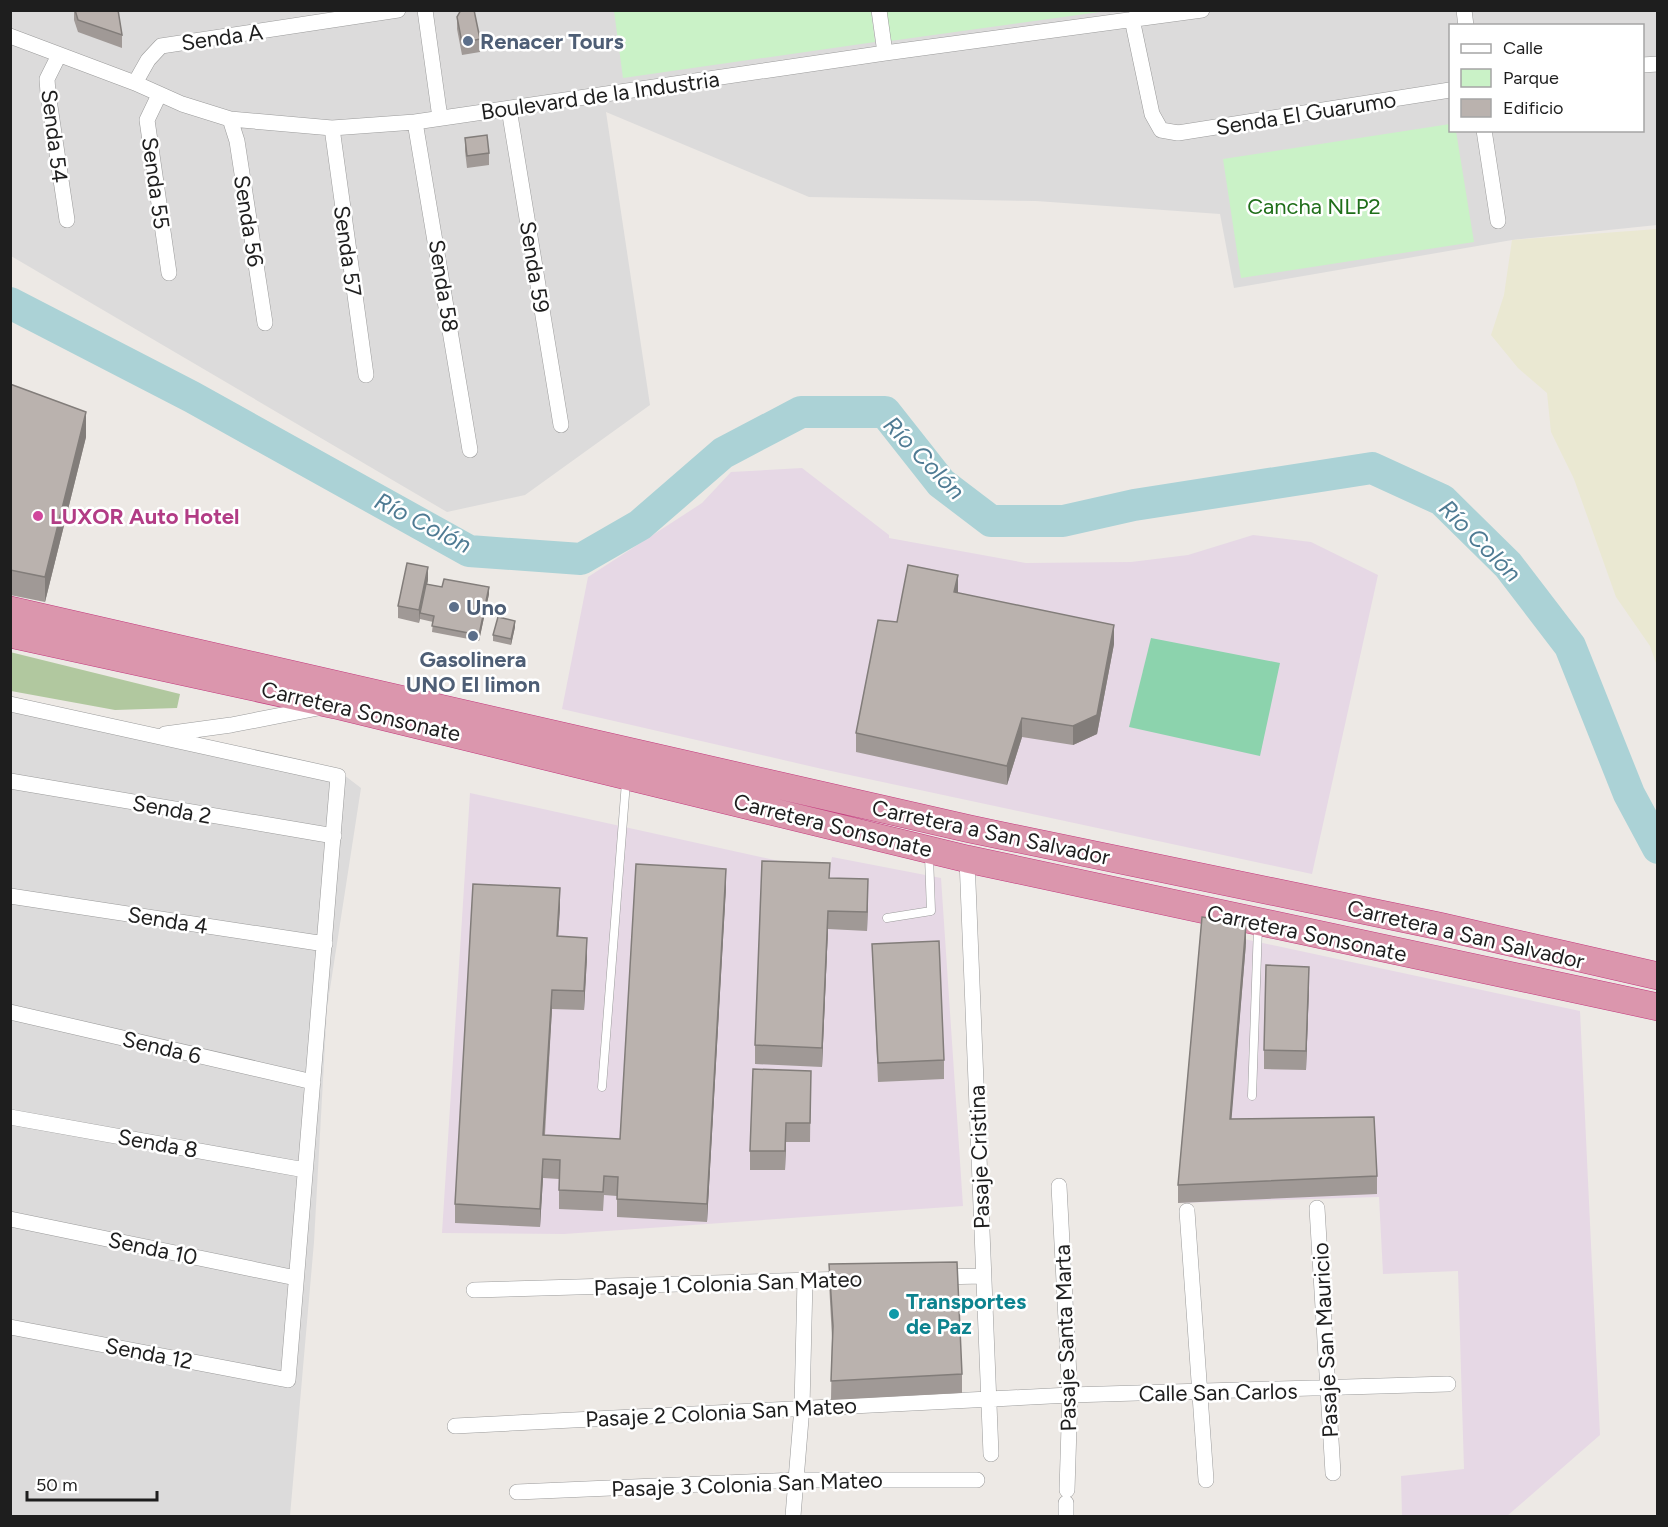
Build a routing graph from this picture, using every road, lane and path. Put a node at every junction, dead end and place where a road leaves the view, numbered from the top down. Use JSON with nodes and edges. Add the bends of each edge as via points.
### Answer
{"nodes":[{"id":1,"x":398,"y":10,"type":"edge"},
{"id":2,"x":425,"y":10,"type":"edge"},
{"id":3,"x":879,"y":10,"type":"edge"},
{"id":4,"x":1197,"y":11,"type":"edge"},
{"id":5,"x":1132,"y":19,"type":"junction"},
{"id":6,"x":10,"y":36,"type":"edge"},
{"id":7,"x":885,"y":53,"type":"junction"},
{"id":8,"x":59,"y":55,"type":"junction"},
{"id":9,"x":135,"y":83,"type":"junction"},
{"id":10,"x":1449,"y":90,"type":"edge"},
{"id":11,"x":159,"y":95,"type":"junction"},
{"id":12,"x":509,"y":109,"type":"junction"},
{"id":13,"x":440,"y":118,"type":"junction"},
{"id":14,"x":230,"y":119,"type":"junction"},
{"id":15,"x":416,"y":122,"type":"junction"},
{"id":16,"x":332,"y":128,"type":"junction"},
{"id":17,"x":1484,"y":132,"type":"edge"},
{"id":18,"x":67,"y":220,"type":"dead end"},
{"id":19,"x":1498,"y":221,"type":"dead end"},
{"id":20,"x":170,"y":273,"type":"dead end"},
{"id":21,"x":265,"y":323,"type":"dead end"},
{"id":22,"x":366,"y":375,"type":"dead end"},
{"id":23,"x":561,"y":425,"type":"dead end"},
{"id":24,"x":471,"y":450,"type":"dead end"},
{"id":25,"x":10,"y":610,"type":"edge"},
{"id":26,"x":10,"y":634,"type":"edge"},
{"id":27,"x":10,"y":704,"type":"edge"},
{"id":28,"x":335,"y":705,"type":"junction"},
{"id":29,"x":153,"y":736,"type":"junction"},
{"id":30,"x":627,"y":774,"type":"junction"},
{"id":31,"x":10,"y":782,"type":"edge"},
{"id":32,"x":334,"y":836,"type":"junction"},
{"id":33,"x":928,"y":849,"type":"junction"},
{"id":34,"x":967,"y":859,"type":"junction"},
{"id":35,"x":10,"y":896,"type":"edge"},
{"id":36,"x":887,"y":918,"type":"dead end"},
{"id":37,"x":1258,"y":922,"type":"junction"},
{"id":38,"x":325,"y":944,"type":"junction"},
{"id":39,"x":1658,"y":976,"type":"edge"},
{"id":40,"x":1658,"y":1007,"type":"edge"},
{"id":41,"x":10,"y":1012,"type":"edge"},
{"id":42,"x":313,"y":1082,"type":"junction"},
{"id":43,"x":602,"y":1087,"type":"dead end"},
{"id":44,"x":1252,"y":1096,"type":"dead end"},
{"id":45,"x":10,"y":1117,"type":"edge"},
{"id":46,"x":305,"y":1170,"type":"junction"},
{"id":47,"x":1059,"y":1186,"type":"dead end"},
{"id":48,"x":1317,"y":1208,"type":"dead end"},
{"id":49,"x":1187,"y":1211,"type":"dead end"},
{"id":50,"x":10,"y":1219,"type":"edge"},
{"id":51,"x":983,"y":1276,"type":"junction"},
{"id":52,"x":924,"y":1277,"type":"edge"},
{"id":53,"x":296,"y":1278,"type":"junction"},
{"id":54,"x":864,"y":1278,"type":"edge"},
{"id":55,"x":805,"y":1280,"type":"junction"},
{"id":56,"x":474,"y":1290,"type":"dead end"},
{"id":57,"x":10,"y":1327,"type":"edge"},
{"id":58,"x":1448,"y":1384,"type":"dead end"},
{"id":59,"x":1328,"y":1389,"type":"junction"},
{"id":60,"x":1200,"y":1392,"type":"junction"},
{"id":61,"x":1070,"y":1395,"type":"junction"},
{"id":62,"x":987,"y":1400,"type":"junction"},
{"id":63,"x":802,"y":1407,"type":"junction"},
{"id":64,"x":455,"y":1426,"type":"dead end"},
{"id":65,"x":991,"y":1454,"type":"dead end"},
{"id":66,"x":1333,"y":1473,"type":"dead end"},
{"id":67,"x":796,"y":1480,"type":"junction"},
{"id":68,"x":977,"y":1480,"type":"dead end"},
{"id":69,"x":1206,"y":1480,"type":"dead end"},
{"id":70,"x":517,"y":1492,"type":"dead end"},
{"id":71,"x":1066,"y":1503,"type":"edge"},
{"id":72,"x":794,"y":1516,"type":"edge"}],
"edges":[{"from":1,"to":9,"type":"street","name":"Senda A","via":[[161,46]]},
{"from":2,"to":13,"type":"street"},
{"from":3,"to":7,"type":"street"},
{"from":4,"to":5,"type":"street","name":"Boulevard de la Industria"},
{"from":5,"to":7,"type":"street","name":"Boulevard de la Industria"},
{"from":5,"to":10,"type":"street","name":"Senda El Guarumo","via":[[1152,114],[1161,130],[1178,134]]},
{"from":6,"to":8,"type":"street","name":"Boulevard de la Industria"},
{"from":7,"to":12,"type":"street","name":"Boulevard de la Industria"},
{"from":8,"to":9,"type":"street","name":"Boulevard de la Industria"},
{"from":8,"to":18,"type":"street","name":"Senda 54","via":[[48,79],[48,93]]},
{"from":9,"to":11,"type":"street","name":"Boulevard de la Industria"},
{"from":11,"to":14,"type":"street","name":"Boulevard de la Industria"},
{"from":11,"to":20,"type":"street","name":"Senda 55","via":[[147,120]]},
{"from":12,"to":13,"type":"street","name":"Boulevard de la Industria"},
{"from":12,"to":23,"type":"street","name":"Senda 59"},
{"from":13,"to":15,"type":"street","name":"Boulevard de la Industria"},
{"from":14,"to":16,"type":"street","name":"Boulevard de la Industria"},
{"from":14,"to":21,"type":"street","name":"Senda 56","via":[[237,141]]},
{"from":15,"to":16,"type":"street","name":"Boulevard de la Industria"},
{"from":15,"to":24,"type":"street","name":"Senda 58"},
{"from":16,"to":22,"type":"street","name":"Senda 57"},
{"from":17,"to":19,"type":"street"},
{"from":25,"to":39,"type":"highway","name":"Carretera a San Salvador","via":[[970,829],[1439,926]]},
{"from":26,"to":28,"type":"highway","name":"Carretera Sonsonate"},
{"from":27,"to":29,"type":"street"},
{"from":28,"to":29,"type":"street"},
{"from":28,"to":30,"type":"highway","name":"Carretera Sonsonate"},
{"from":29,"to":32,"type":"street","via":[[339,776]]},
{"from":30,"to":33,"type":"highway","name":"Carretera Sonsonate"},
{"from":30,"to":43,"type":"lane"},
{"from":31,"to":32,"type":"street","name":"Senda 2"},
{"from":32,"to":38,"type":"street"},
{"from":33,"to":34,"type":"highway","name":"Carretera Sonsonate"},
{"from":33,"to":36,"type":"lane","via":[[931,911]]},
{"from":34,"to":37,"type":"highway","name":"Carretera Sonsonate"},
{"from":34,"to":51,"type":"street","name":"Pasaje Cristina"},
{"from":35,"to":38,"type":"street","name":"Senda 4"},
{"from":37,"to":40,"type":"highway","name":"Carretera Sonsonate"},
{"from":37,"to":44,"type":"lane"},
{"from":38,"to":42,"type":"street"},
{"from":41,"to":42,"type":"street","name":"Senda 6"},
{"from":42,"to":46,"type":"street"},
{"from":45,"to":46,"type":"street","name":"Senda 8"},
{"from":46,"to":53,"type":"street"},
{"from":47,"to":61,"type":"street","name":"Pasaje Santa Marta"},
{"from":48,"to":59,"type":"street","name":"Pasaje San Mauricio"},
{"from":49,"to":60,"type":"street"},
{"from":50,"to":53,"type":"street","name":"Senda 10"},
{"from":51,"to":52,"type":"street"},
{"from":51,"to":62,"type":"street","name":"Pasaje Cristina"},
{"from":53,"to":57,"type":"street","name":"Senda 12","via":[[288,1380]]},
{"from":54,"to":55,"type":"street","name":"Pasaje 1 Colonia San Mateo"},
{"from":55,"to":56,"type":"street","name":"Pasaje 1 Colonia San Mateo"},
{"from":55,"to":63,"type":"street"},
{"from":58,"to":59,"type":"street","name":"Calle San Carlos"},
{"from":59,"to":60,"type":"street","name":"Calle San Carlos"},
{"from":59,"to":66,"type":"street","name":"Pasaje San Mauricio"},
{"from":60,"to":61,"type":"street","name":"Calle San Carlos"},
{"from":60,"to":69,"type":"street"},
{"from":61,"to":62,"type":"street","name":"Calle San Carlos"},
{"from":61,"to":71,"type":"street","name":"Pasaje Santa Marta"},
{"from":62,"to":63,"type":"street","name":"Pasaje 2 Colonia San Mateo"},
{"from":62,"to":65,"type":"street","name":"Pasaje Cristina"},
{"from":63,"to":64,"type":"street","name":"Pasaje 2 Colonia San Mateo"},
{"from":63,"to":67,"type":"street"},
{"from":67,"to":68,"type":"street","name":"Pasaje 3 Colonia San Mateo"},
{"from":67,"to":70,"type":"street","name":"Pasaje 3 Colonia San Mateo"},
{"from":67,"to":72,"type":"street"}]}
